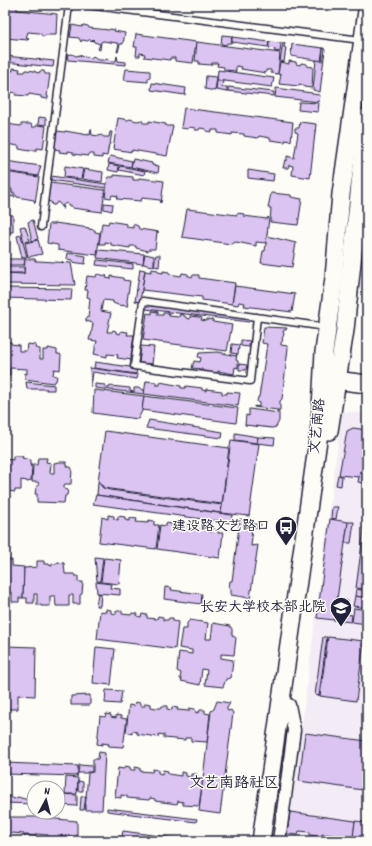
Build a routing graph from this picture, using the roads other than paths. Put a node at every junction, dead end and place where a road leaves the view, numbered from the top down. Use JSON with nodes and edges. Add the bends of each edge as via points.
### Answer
{"nodes":[{"id":1,"x":69,"y":5,"type":"edge"},
{"id":2,"x":86,"y":5,"type":"edge"},
{"id":3,"x":367,"y":11,"type":"edge"},
{"id":4,"x":365,"y":40,"type":"edge"},
{"id":5,"x":367,"y":117,"type":"edge"},
{"id":6,"x":41,"y":227,"type":"dead end"},
{"id":7,"x":257,"y":317,"type":"junction"},
{"id":8,"x":336,"y":328,"type":"junction"},
{"id":9,"x":330,"y":380,"type":"junction"},
{"id":10,"x":367,"y":384,"type":"edge"},
{"id":11,"x":289,"y":705,"type":"junction"},
{"id":12,"x":261,"y":841,"type":"edge"},
{"id":13,"x":269,"y":841,"type":"edge"},
{"id":14,"x":279,"y":841,"type":"edge"}],
"edges":[{"from":1,"to":6,"type":"lane"},
{"from":2,"to":4,"type":"lane"},
{"from":3,"to":4,"type":"main road","name":"文艺南路"},
{"from":4,"to":8,"type":"main road","name":"文艺南路","via":[[341,194],[334,278]]},
{"from":5,"to":8,"type":"main road","name":"文艺南路"},
{"from":7,"to":7,"type":"lane","via":[[143,301],[134,366],[250,381]]},
{"from":7,"to":8,"type":"lane"},
{"from":8,"to":9,"type":"main road","name":"文艺南路","via":[[324,352]]},
{"from":9,"to":10,"type":"main road"},
{"from":9,"to":11,"type":"main road","name":"文艺南路"},
{"from":9,"to":12,"type":"main road","name":"文艺南路","via":[[320,426]]},
{"from":11,"to":13,"type":"main road","name":"文艺南路"},
{"from":11,"to":14,"type":"street","via":[[294,730]]}]}
